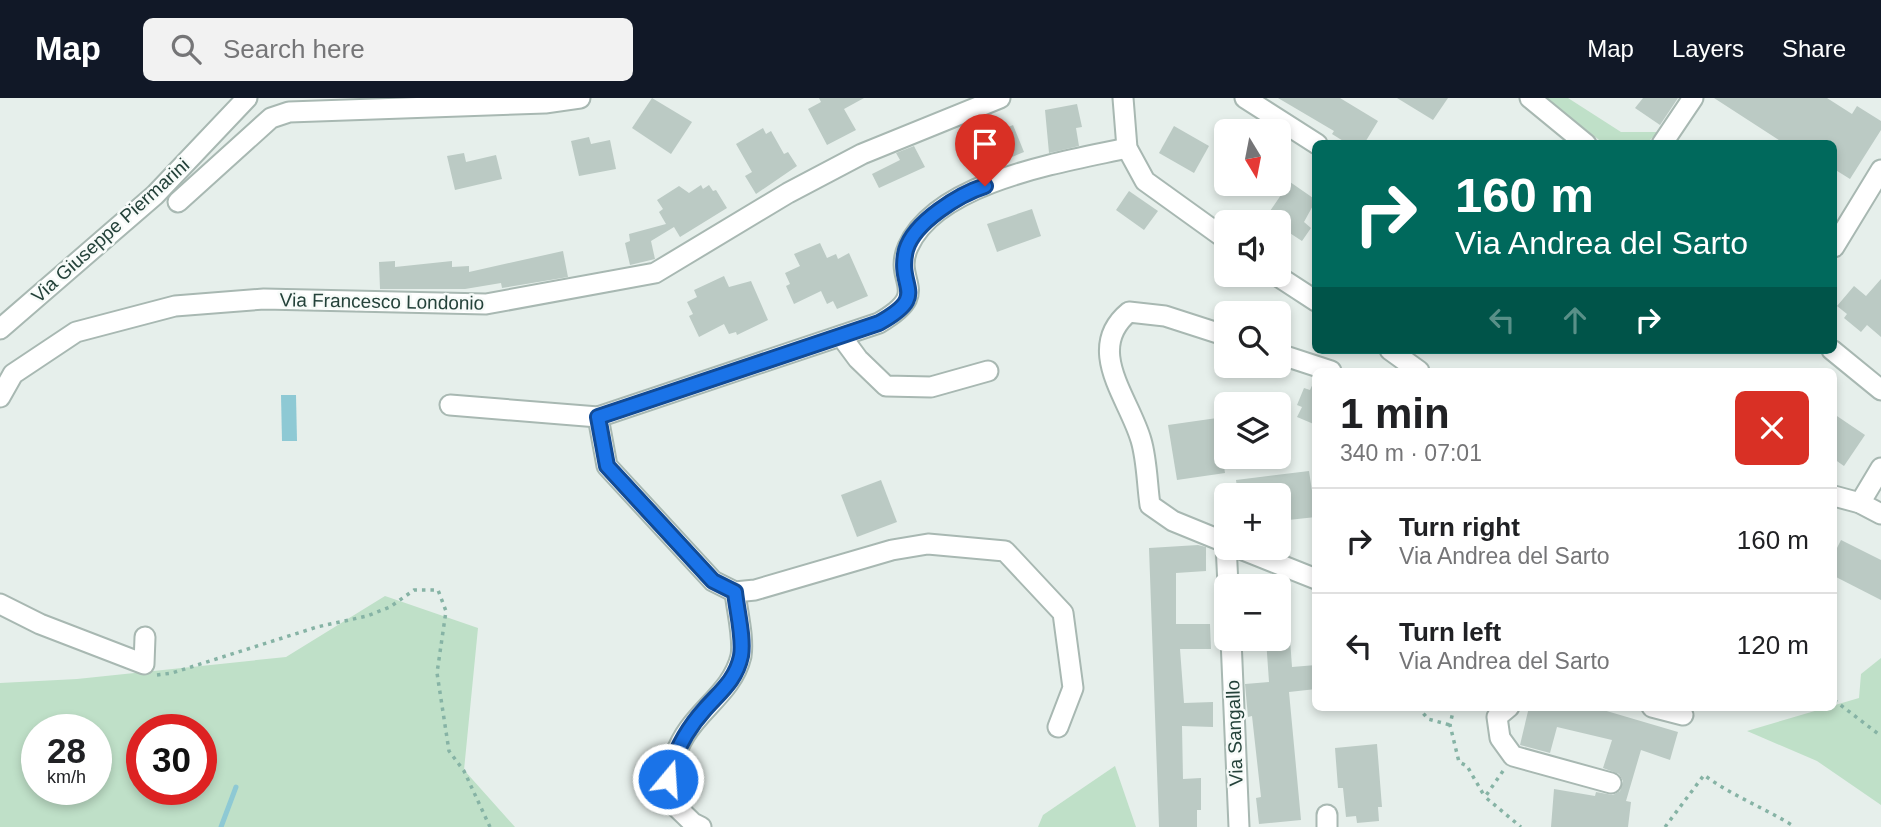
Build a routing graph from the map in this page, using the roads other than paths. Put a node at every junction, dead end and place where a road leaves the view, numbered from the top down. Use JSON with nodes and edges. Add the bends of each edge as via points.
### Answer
{"nodes":[{"id":1,"x":247,"y":98,"type":"edge"},
{"id":2,"x":580,"y":98,"type":"edge"},
{"id":3,"x":1000,"y":98,"type":"edge"},
{"id":4,"x":1123,"y":98,"type":"edge"},
{"id":5,"x":1245,"y":98,"type":"edge"},
{"id":6,"x":1530,"y":98,"type":"edge"},
{"id":7,"x":1693,"y":98,"type":"edge"},
{"id":8,"x":1581,"y":140,"type":"edge"},
{"id":9,"x":1665,"y":140,"type":"edge"},
{"id":10,"x":1312,"y":141,"type":"edge"},
{"id":11,"x":1127,"y":148,"type":"junction"},
{"id":12,"x":1881,"y":170,"type":"edge"},
{"id":13,"x":178,"y":202,"type":"dead end"},
{"id":14,"x":1214,"y":231,"type":"edge"},
{"id":15,"x":1837,"y":242,"type":"edge"},
{"id":16,"x":1291,"y":285,"type":"edge"},
{"id":17,"x":1312,"y":298,"type":"edge"},
{"id":18,"x":0,"y":329,"type":"edge"},
{"id":19,"x":1214,"y":333,"type":"edge"},
{"id":20,"x":841,"y":336,"type":"junction"},
{"id":21,"x":1396,"y":354,"type":"edge"},
{"id":22,"x":1837,"y":354,"type":"edge"},
{"id":23,"x":1291,"y":358,"type":"edge"},
{"id":24,"x":1322,"y":368,"type":"edge"},
{"id":25,"x":1415,"y":368,"type":"edge"},
{"id":26,"x":988,"y":371,"type":"dead end"},
{"id":27,"x":1881,"y":390,"type":"edge"},
{"id":28,"x":0,"y":397,"type":"edge"},
{"id":29,"x":450,"y":405,"type":"dead end"},
{"id":30,"x":598,"y":417,"type":"junction"},
{"id":31,"x":1881,"y":468,"type":"edge"},
{"id":32,"x":1837,"y":497,"type":"edge"},
{"id":33,"x":1860,"y":503,"type":"junction"},
{"id":34,"x":1881,"y":514,"type":"edge"},
{"id":35,"x":1214,"y":538,"type":"edge"},
{"id":36,"x":1268,"y":560,"type":"edge"},
{"id":37,"x":1312,"y":577,"type":"edge"},
{"id":38,"x":735,"y":592,"type":"junction"},
{"id":39,"x":0,"y":604,"type":"edge"},
{"id":40,"x":145,"y":637,"type":"dead end"},
{"id":41,"x":1232,"y":651,"type":"edge"},
{"id":42,"x":1504,"y":711,"type":"edge"},
{"id":43,"x":1668,"y":711,"type":"edge"},
{"id":44,"x":1683,"y":715,"type":"dead end"},
{"id":45,"x":1058,"y":727,"type":"dead end"},
{"id":46,"x":1611,"y":783,"type":"dead end"},
{"id":47,"x":701,"y":827,"type":"edge"},
{"id":48,"x":1239,"y":827,"type":"edge"}],
"edges":[{"from":1,"to":18,"type":"street","name":"Via Giuseppe Piermarini","via":[[155,195]]},
{"from":2,"to":13,"type":"street","via":[[289,112],[271,118]]},
{"from":3,"to":28,"type":"street","name":"Via Francesco Londonio","via":[[862,154],[655,273],[486,304],[264,299],[176,306],[76,332],[13,374]]},
{"from":4,"to":11,"type":"street"},
{"from":5,"to":10,"type":"street"},
{"from":6,"to":8,"type":"street"},
{"from":7,"to":9,"type":"street"},
{"from":11,"to":14,"type":"street","via":[[1145,181]]},
{"from":11,"to":20,"type":"street","via":[[1028,171],[964,193],[921,226],[912,239],[906,251],[910,290],[901,311]]},
{"from":12,"to":15,"type":"street"},
{"from":16,"to":17,"type":"street"},
{"from":19,"to":35,"type":"street","via":[[1165,316],[1129,312],[1110,337],[1117,385],[1142,440],[1150,505],[1173,521]]},
{"from":20,"to":26,"type":"street","via":[[886,386],[931,387]]},
{"from":20,"to":30,"type":"street"},
{"from":21,"to":25,"type":"street"},
{"from":22,"to":27,"type":"street"},
{"from":23,"to":24,"type":"street"},
{"from":29,"to":30,"type":"street"},
{"from":30,"to":38,"type":"street","via":[[607,466],[713,581]]},
{"from":31,"to":33,"type":"street"},
{"from":32,"to":33,"type":"street"},
{"from":33,"to":34,"type":"street"},
{"from":36,"to":37,"type":"street"},
{"from":38,"to":45,"type":"street","via":[[928,544],[1005,551],[1063,613],[1073,688]]},
{"from":38,"to":47,"type":"street","via":[[741,655],[729,686],[685,735],[672,763],[665,796]]},
{"from":39,"to":40,"type":"street","via":[[144,664]]},
{"from":41,"to":48,"type":"street","name":"Via Sangallo"},
{"from":42,"to":46,"type":"street","via":[[1497,717],[1500,738],[1513,756]]},
{"from":43,"to":44,"type":"street"}]}
